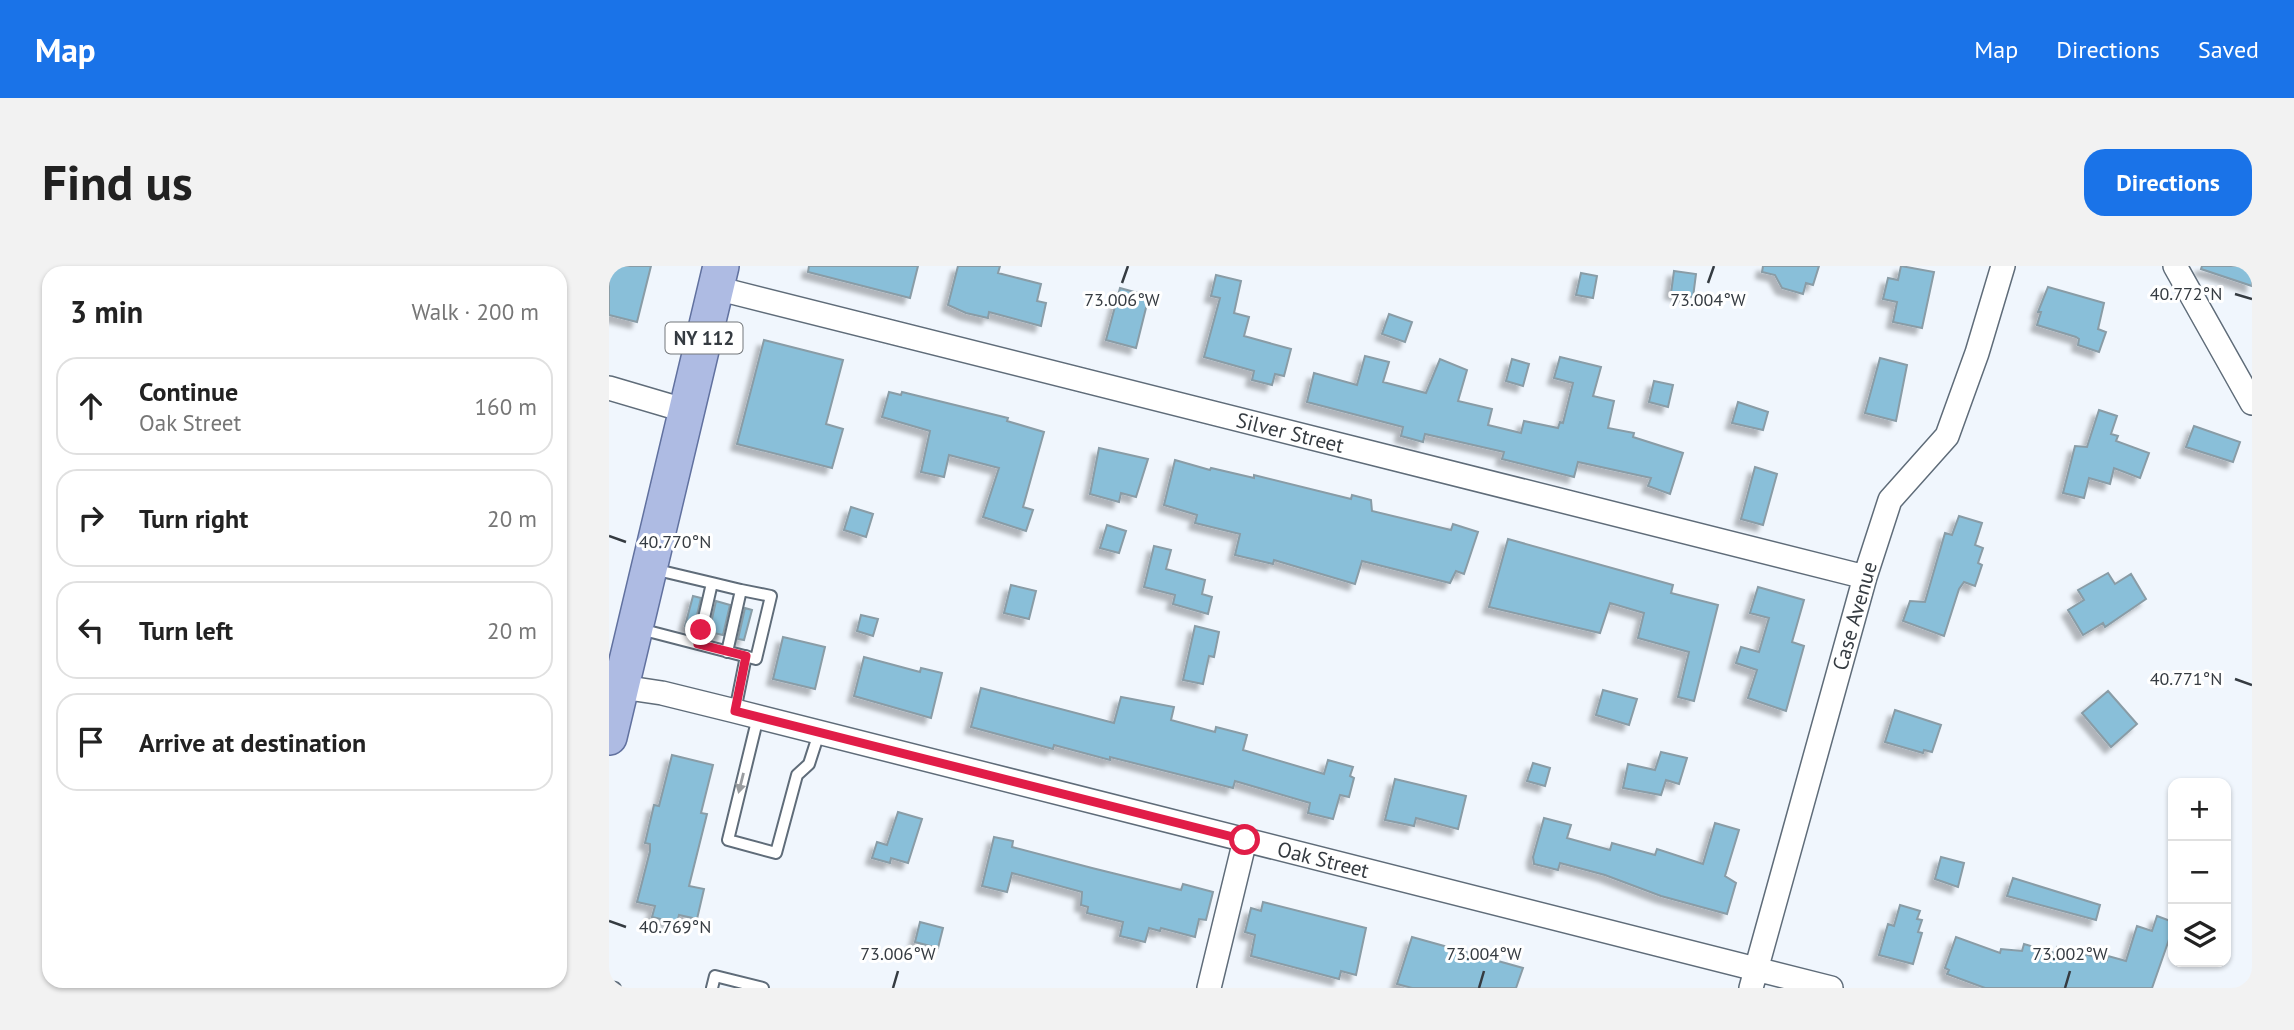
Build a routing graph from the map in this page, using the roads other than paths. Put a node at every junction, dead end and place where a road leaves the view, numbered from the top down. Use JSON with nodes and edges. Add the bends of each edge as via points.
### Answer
{"nodes":[{"id":1,"x":2003,"y":266,"type":"edge"},
{"id":2,"x":2173,"y":267,"type":"edge"},
{"id":3,"x":718,"y":277,"type":"edge"},
{"id":4,"x":609,"y":388,"type":"edge"},
{"id":5,"x":2252,"y":403,"type":"edge"},
{"id":6,"x":687,"y":411,"type":"junction"},
{"id":7,"x":649,"y":568,"type":"junction"},
{"id":8,"x":1865,"y":577,"type":"junction"},
{"id":9,"x":712,"y":583,"type":"junction"},
{"id":10,"x":741,"y":590,"type":"junction"},
{"id":11,"x":634,"y":628,"type":"junction"},
{"id":12,"x":698,"y":644,"type":"junction"},
{"id":13,"x":727,"y":652,"type":"junction"},
{"id":14,"x":751,"y":658,"type":"junction"},
{"id":15,"x":615,"y":686,"type":"edge"},
{"id":16,"x":735,"y":711,"type":"junction"},
{"id":17,"x":758,"y":717,"type":"junction"},
{"id":18,"x":819,"y":733,"type":"junction"},
{"id":19,"x":609,"y":737,"type":"edge"},
{"id":20,"x":1245,"y":840,"type":"junction"},
{"id":21,"x":1753,"y":979,"type":"edge"},
{"id":22,"x":609,"y":986,"type":"edge"},
{"id":23,"x":615,"y":988,"type":"edge"},
{"id":24,"x":712,"y":988,"type":"edge"},
{"id":25,"x":763,"y":988,"type":"edge"},
{"id":26,"x":1209,"y":988,"type":"edge"},
{"id":27,"x":1831,"y":988,"type":"edge"}],
"edges":[{"from":1,"to":8,"type":"street","name":"Case Avenue","via":[[1947,436],[1890,500]]},
{"from":2,"to":5,"type":"street"},
{"from":3,"to":6,"type":"main road","number":"NY 112"},
{"from":3,"to":8,"type":"street","name":"Silver Street"},
{"from":4,"to":6,"type":"street"},
{"from":6,"to":7,"type":"main road","number":"NY 112"},
{"from":7,"to":9,"type":"lane"},
{"from":7,"to":11,"type":"main road","number":"NY 112"},
{"from":8,"to":21,"type":"street","name":"Case Avenue"},
{"from":9,"to":10,"type":"lane"},
{"from":9,"to":12,"type":"lane"},
{"from":10,"to":13,"type":"lane"},
{"from":10,"to":14,"type":"lane","via":[[771,596]]},
{"from":11,"to":12,"type":"lane"},
{"from":11,"to":15,"type":"main road","number":"NY 112"},
{"from":12,"to":13,"type":"lane"},
{"from":13,"to":14,"type":"lane"},
{"from":14,"to":16,"type":"lane"},
{"from":15,"to":16,"type":"street","name":"Oak Street"},
{"from":15,"to":19,"type":"main road","number":"NY 112"},
{"from":16,"to":17,"type":"street","name":"Oak Street"},
{"from":17,"to":18,"type":"street","name":"Oak Street"},
{"from":17,"to":18,"type":"lane","one_way":true,"via":[[728,840],[776,853],[797,775],[809,764]]},
{"from":18,"to":20,"type":"street","name":"Oak Street"},
{"from":20,"to":21,"type":"street","name":"Oak Street"},
{"from":20,"to":26,"type":"street"},
{"from":21,"to":27,"type":"street","name":"Oak Street"},
{"from":22,"to":23,"type":"lane"},
{"from":24,"to":25,"type":"lane","via":[[715,976]]}]}
